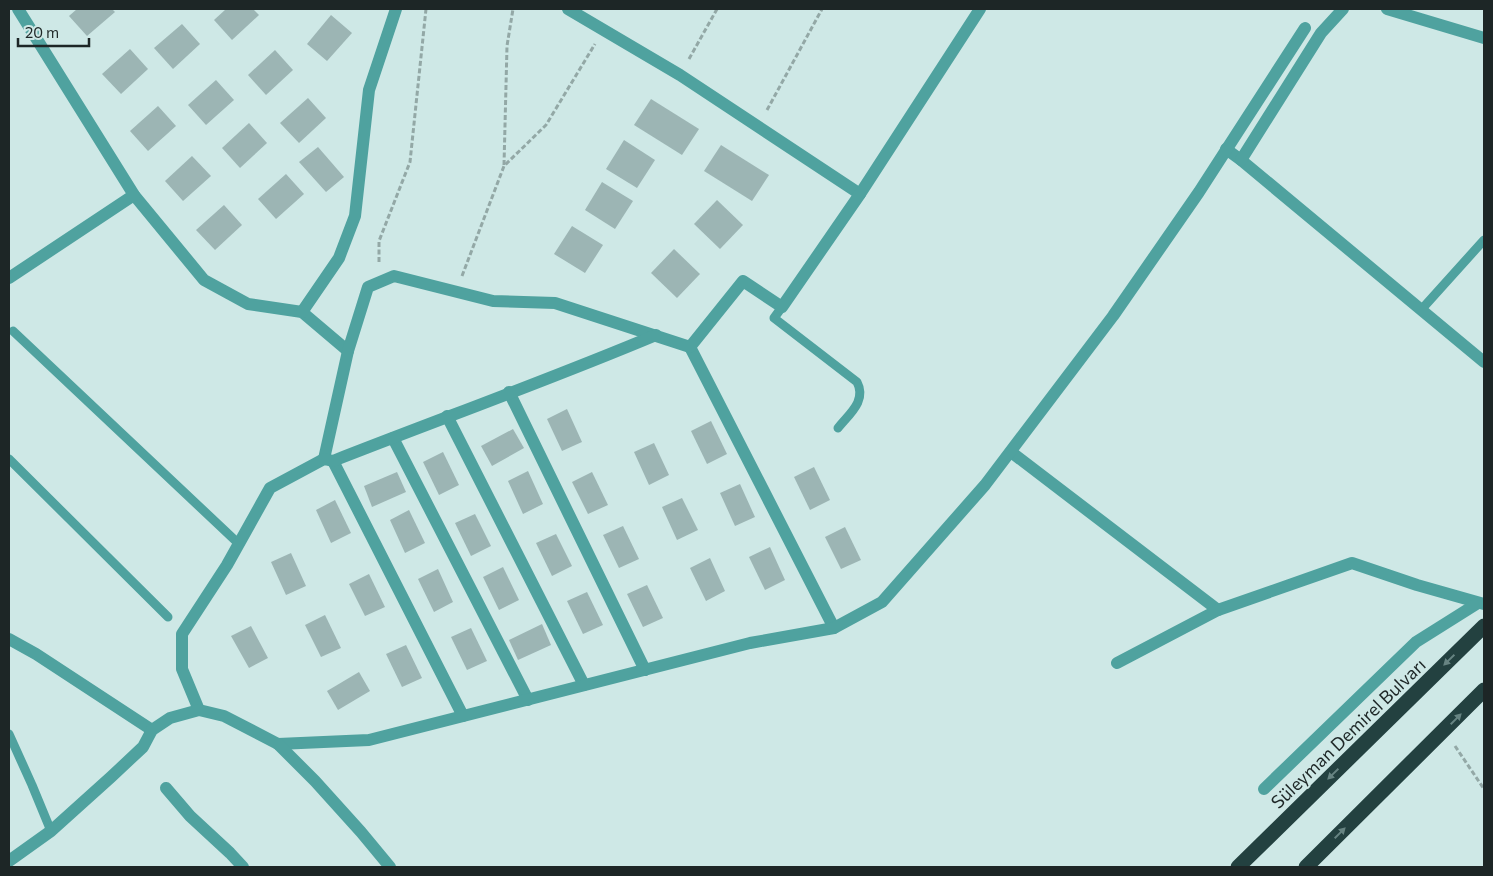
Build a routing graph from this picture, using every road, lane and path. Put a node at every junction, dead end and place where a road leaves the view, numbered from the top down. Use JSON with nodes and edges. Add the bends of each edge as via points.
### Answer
{"nodes":[{"id":1,"x":18,"y":9,"type":"edge"},
{"id":2,"x":396,"y":9,"type":"edge"},
{"id":3,"x":426,"y":9,"type":"edge"},
{"id":4,"x":514,"y":9,"type":"edge"},
{"id":5,"x":568,"y":9,"type":"edge"},
{"id":6,"x":717,"y":9,"type":"edge"},
{"id":7,"x":822,"y":9,"type":"edge"},
{"id":8,"x":980,"y":9,"type":"edge"},
{"id":9,"x":1343,"y":9,"type":"edge"},
{"id":10,"x":1387,"y":9,"type":"edge"},
{"id":11,"x":1305,"y":28,"type":"dead end"},
{"id":12,"x":603,"y":30,"type":"junction"},
{"id":13,"x":1484,"y":38,"type":"edge"},
{"id":14,"x":680,"y":75,"type":"junction"},
{"id":15,"x":758,"y":126,"type":"junction"},
{"id":16,"x":1226,"y":149,"type":"junction"},
{"id":17,"x":1242,"y":160,"type":"junction"},
{"id":18,"x":504,"y":166,"type":"junction"},
{"id":19,"x":860,"y":194,"type":"junction"},
{"id":20,"x":134,"y":195,"type":"junction"},
{"id":21,"x":1484,"y":240,"type":"edge"},
{"id":22,"x":9,"y":278,"type":"edge"},
{"id":23,"x":380,"y":282,"type":"junction"},
{"id":24,"x":456,"y":292,"type":"junction"},
{"id":25,"x":782,"y":307,"type":"junction"},
{"id":26,"x":1421,"y":310,"type":"junction"},
{"id":27,"x":302,"y":312,"type":"junction"},
{"id":28,"x":13,"y":331,"type":"dead end"},
{"id":29,"x":656,"y":335,"type":"junction"},
{"id":30,"x":690,"y":347,"type":"junction"},
{"id":31,"x":348,"y":351,"type":"junction"},
{"id":32,"x":1484,"y":362,"type":"edge"},
{"id":33,"x":509,"y":392,"type":"junction"},
{"id":34,"x":447,"y":416,"type":"junction"},
{"id":35,"x":838,"y":428,"type":"dead end"},
{"id":36,"x":393,"y":438,"type":"junction"},
{"id":37,"x":1011,"y":452,"type":"junction"},
{"id":38,"x":9,"y":459,"type":"edge"},
{"id":39,"x":328,"y":460,"type":"junction"},
{"id":40,"x":239,"y":544,"type":"junction"},
{"id":41,"x":1481,"y":603,"type":"edge"},
{"id":42,"x":1218,"y":610,"type":"junction"},
{"id":43,"x":168,"y":617,"type":"dead end"},
{"id":44,"x":1484,"y":626,"type":"edge"},
{"id":45,"x":834,"y":628,"type":"junction"},
{"id":46,"x":9,"y":639,"type":"edge"},
{"id":47,"x":1117,"y":663,"type":"dead end"},
{"id":48,"x":645,"y":670,"type":"junction"},
{"id":49,"x":584,"y":686,"type":"junction"},
{"id":50,"x":1484,"y":690,"type":"edge"},
{"id":51,"x":528,"y":700,"type":"junction"},
{"id":52,"x":199,"y":710,"type":"junction"},
{"id":53,"x":463,"y":716,"type":"junction"},
{"id":54,"x":152,"y":730,"type":"junction"},
{"id":55,"x":9,"y":734,"type":"edge"},
{"id":56,"x":278,"y":744,"type":"junction"},
{"id":57,"x":1455,"y":746,"type":"dead end"},
{"id":58,"x":166,"y":788,"type":"dead end"},
{"id":59,"x":1264,"y":789,"type":"dead end"},
{"id":60,"x":1484,"y":789,"type":"edge"},
{"id":61,"x":51,"y":831,"type":"junction"},
{"id":62,"x":9,"y":861,"type":"edge"},
{"id":63,"x":243,"y":867,"type":"edge"},
{"id":64,"x":390,"y":867,"type":"edge"},
{"id":65,"x":1238,"y":867,"type":"edge"},
{"id":66,"x":1306,"y":867,"type":"edge"}],
"edges":[{"from":1,"to":20,"type":"street"},
{"from":2,"to":27,"type":"street","via":[[369,90],[355,216],[339,258]]},
{"from":3,"to":23,"type":"path","via":[[410,162],[379,241]]},
{"from":4,"to":18,"type":"path","via":[[507,46]]},
{"from":5,"to":12,"type":"street"},
{"from":6,"to":14,"type":"path"},
{"from":7,"to":15,"type":"path"},
{"from":8,"to":19,"type":"street"},
{"from":9,"to":17,"type":"street","via":[[1321,33]]},
{"from":10,"to":13,"type":"street"},
{"from":11,"to":16,"type":"street"},
{"from":12,"to":14,"type":"street"},
{"from":12,"to":18,"type":"path","via":[[546,126]]},
{"from":14,"to":15,"type":"street"},
{"from":15,"to":19,"type":"street"},
{"from":16,"to":17,"type":"street"},
{"from":16,"to":37,"type":"street","via":[[1112,316]]},
{"from":17,"to":26,"type":"street"},
{"from":18,"to":24,"type":"path"},
{"from":19,"to":25,"type":"street"},
{"from":20,"to":22,"type":"street"},
{"from":20,"to":27,"type":"street","via":[[204,280],[248,304]]},
{"from":21,"to":26,"type":"lane"},
{"from":23,"to":24,"type":"street","via":[[394,276]]},
{"from":23,"to":31,"type":"street","via":[[368,287]]},
{"from":24,"to":29,"type":"street","via":[[493,301],[555,303]]},
{"from":25,"to":30,"type":"street","via":[[743,281]]},
{"from":25,"to":35,"type":"lane","via":[[774,318],[859,386],[860,401]]},
{"from":26,"to":32,"type":"street"},
{"from":27,"to":31,"type":"street"},
{"from":28,"to":40,"type":"lane"},
{"from":29,"to":30,"type":"street"},
{"from":29,"to":33,"type":"street"},
{"from":30,"to":45,"type":"street"},
{"from":31,"to":39,"type":"street"},
{"from":33,"to":34,"type":"street"},
{"from":33,"to":48,"type":"street"},
{"from":34,"to":36,"type":"street"},
{"from":34,"to":49,"type":"street"},
{"from":36,"to":39,"type":"street"},
{"from":36,"to":51,"type":"street"},
{"from":37,"to":42,"type":"street"},
{"from":37,"to":45,"type":"street","via":[[882,602]]},
{"from":38,"to":43,"type":"lane"},
{"from":39,"to":40,"type":"street","via":[[270,488]]},
{"from":39,"to":53,"type":"street"},
{"from":40,"to":52,"type":"street","via":[[182,634],[182,669]]},
{"from":41,"to":42,"type":"street","via":[[1352,563]]},
{"from":41,"to":59,"type":"street","via":[[1416,642]]},
{"from":42,"to":47,"type":"street"},
{"from":44,"to":65,"type":"highway","name":"Süleyman Demirel Bulvarı","one_way":true},
{"from":45,"to":48,"type":"street","via":[[750,643]]},
{"from":46,"to":54,"type":"street"},
{"from":48,"to":49,"type":"street"},
{"from":49,"to":51,"type":"street"},
{"from":66,"to":50,"type":"highway","one_way":true},
{"from":51,"to":53,"type":"street"},
{"from":52,"to":54,"type":"street","via":[[170,718]]},
{"from":52,"to":56,"type":"street","via":[[224,716]]},
{"from":53,"to":56,"type":"street","via":[[370,740]]},
{"from":54,"to":61,"type":"street","via":[[143,747]]},
{"from":55,"to":61,"type":"lane"},
{"from":56,"to":64,"type":"street"},
{"from":57,"to":60,"type":"path"},
{"from":58,"to":63,"type":"street"},
{"from":61,"to":62,"type":"street"}]}
